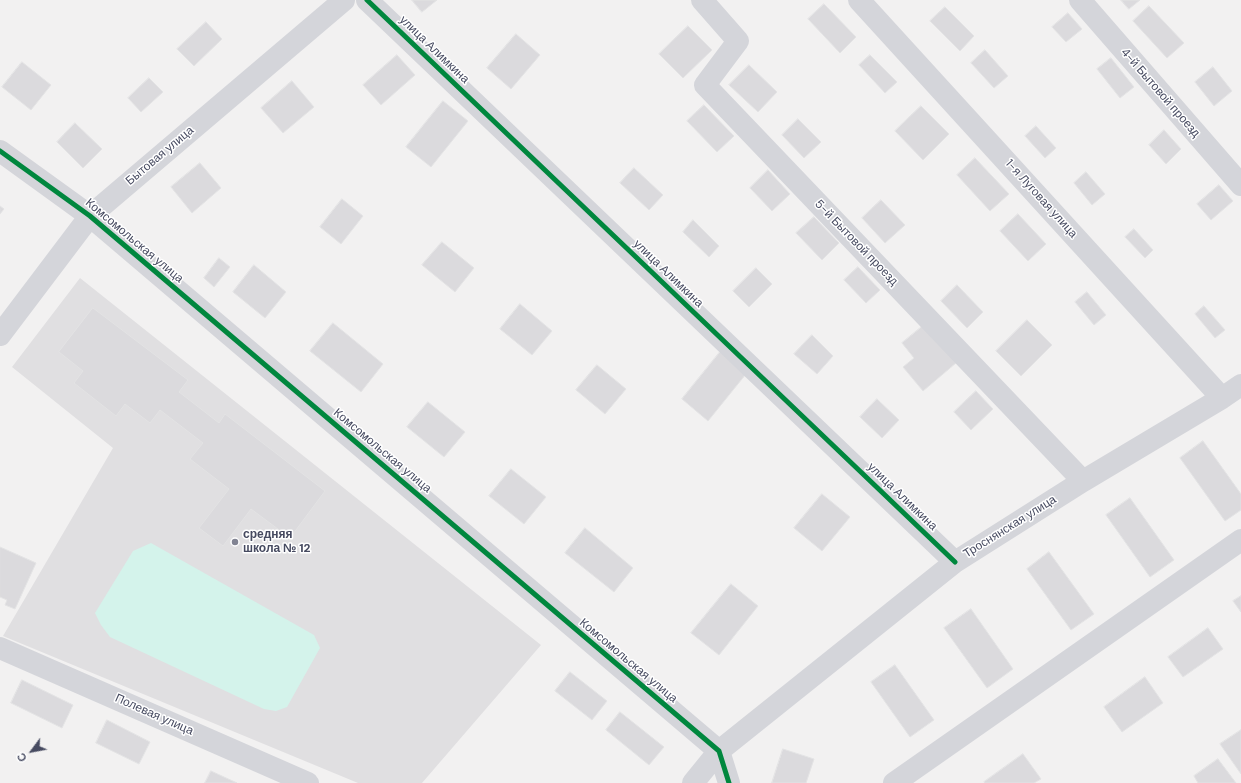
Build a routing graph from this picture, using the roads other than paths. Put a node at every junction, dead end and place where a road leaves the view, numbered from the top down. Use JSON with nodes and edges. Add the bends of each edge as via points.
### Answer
{"nodes":[{"id":1,"x":344,"y":0,"type":"edge"},
{"id":2,"x":367,"y":0,"type":"edge"},
{"id":3,"x":702,"y":0,"type":"edge"},
{"id":4,"x":859,"y":0,"type":"edge"},
{"id":5,"x":1080,"y":0,"type":"edge"},
{"id":6,"x":0,"y":151,"type":"edge"},
{"id":7,"x":1241,"y":185,"type":"edge"},
{"id":8,"x":90,"y":216,"type":"junction"},
{"id":9,"x":0,"y":335,"type":"edge"},
{"id":10,"x":1241,"y":385,"type":"edge"},
{"id":11,"x":1222,"y":398,"type":"junction"},
{"id":12,"x":1084,"y":481,"type":"junction"},
{"id":13,"x":1241,"y":540,"type":"edge"},
{"id":14,"x":955,"y":562,"type":"junction"},
{"id":15,"x":0,"y":648,"type":"edge"},
{"id":16,"x":719,"y":751,"type":"junction"},
{"id":17,"x":308,"y":783,"type":"edge"},
{"id":18,"x":693,"y":783,"type":"edge"},
{"id":19,"x":729,"y":783,"type":"edge"},
{"id":20,"x":894,"y":783,"type":"edge"}],
"edges":[{"from":1,"to":8,"type":"street","name":"Бытовая улица"},
{"from":2,"to":14,"type":"street","name":"улица Алимкина"},
{"from":3,"to":12,"type":"street","name":"5-й Бытовой проезд","via":[[738,41],[705,85]]},
{"from":4,"to":11,"type":"street","name":"1-я Луговая улица"},
{"from":5,"to":7,"type":"street","name":"4-й Бытовой проезд"},
{"from":6,"to":8,"type":"street","name":"Комсомольская улица"},
{"from":8,"to":9,"type":"street","name":"Бытовая улица"},
{"from":8,"to":16,"type":"street","name":"Комсомольская улица"},
{"from":10,"to":11,"type":"street","name":"Троснянская улица"},
{"from":11,"to":12,"type":"street","name":"Троснянская улица"},
{"from":12,"to":14,"type":"street","name":"Троснянская улица"},
{"from":13,"to":20,"type":"street"},
{"from":14,"to":16,"type":"street","name":"Троснянская улица"},
{"from":15,"to":17,"type":"street","name":"Полевая улица"},
{"from":16,"to":18,"type":"street","name":"Троснянская улица"},
{"from":16,"to":19,"type":"street"}]}
